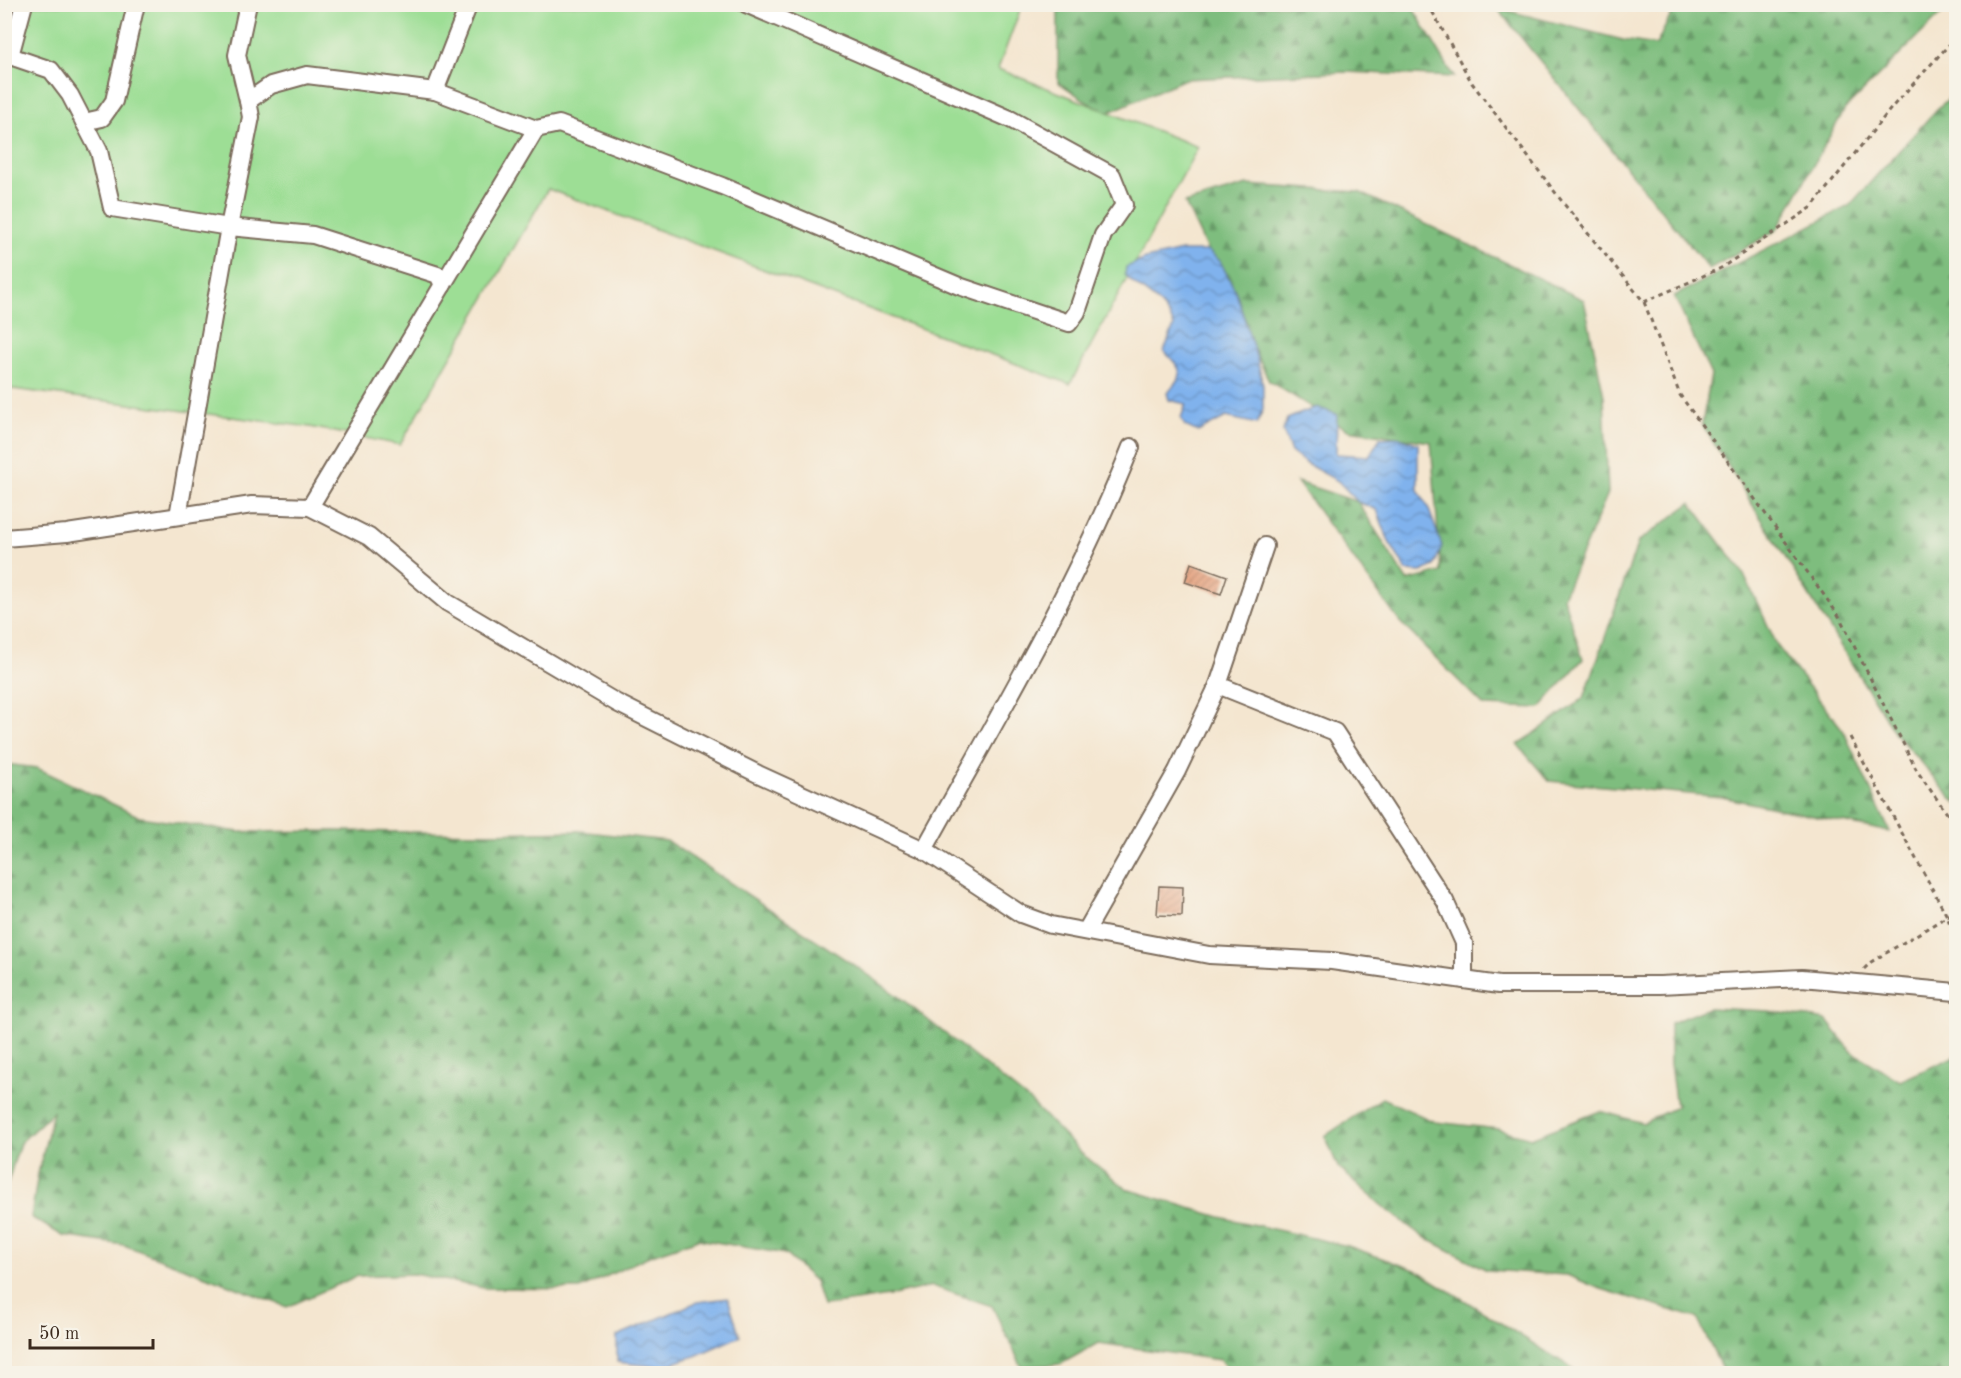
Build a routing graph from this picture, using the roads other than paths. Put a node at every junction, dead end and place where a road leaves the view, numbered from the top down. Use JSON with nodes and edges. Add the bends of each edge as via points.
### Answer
{"nodes":[{"id":1,"x":24,"y":4,"type":"edge"},
{"id":2,"x":136,"y":4,"type":"edge"},
{"id":3,"x":248,"y":4,"type":"edge"},
{"id":4,"x":470,"y":4,"type":"edge"},
{"id":5,"x":746,"y":4,"type":"edge"},
{"id":6,"x":7,"y":55,"type":"edge"},
{"id":7,"x":435,"y":91,"type":"junction"},
{"id":8,"x":248,"y":101,"type":"junction"},
{"id":9,"x":84,"y":122,"type":"junction"},
{"id":10,"x":536,"y":129,"type":"junction"},
{"id":11,"x":229,"y":227,"type":"junction"},
{"id":12,"x":443,"y":285,"type":"junction"},
{"id":13,"x":1131,"y":447,"type":"dead end"},
{"id":14,"x":310,"y":507,"type":"junction"},
{"id":15,"x":178,"y":516,"type":"junction"},
{"id":16,"x":4,"y":538,"type":"edge"},
{"id":17,"x":1264,"y":546,"type":"dead end"},
{"id":18,"x":1218,"y":685,"type":"junction"},
{"id":19,"x":924,"y":850,"type":"junction"},
{"id":20,"x":1086,"y":931,"type":"junction"},
{"id":21,"x":1464,"y":980,"type":"junction"},
{"id":22,"x":1956,"y":992,"type":"edge"}],
"edges":[{"from":1,"to":6,"type":"street"},
{"from":2,"to":9,"type":"street","via":[[114,101],[102,118]]},
{"from":3,"to":8,"type":"street","via":[[237,55]]},
{"from":4,"to":7,"type":"street"},
{"from":5,"to":10,"type":"street","via":[[1010,118],[1112,175],[1124,205],[1103,235],[1077,312],[1069,323],[959,286],[722,186],[559,124]]},
{"from":6,"to":9,"type":"street","via":[[51,70]]},
{"from":7,"to":8,"type":"street","via":[[307,75],[271,85]]},
{"from":7,"to":10,"type":"street"},
{"from":8,"to":11,"type":"street","via":[[252,117]]},
{"from":9,"to":11,"type":"street","via":[[99,151],[112,208]]},
{"from":10,"to":12,"type":"street"},
{"from":11,"to":12,"type":"street","via":[[313,235],[438,275]]},
{"from":11,"to":15,"type":"street"},
{"from":12,"to":14,"type":"street"},
{"from":13,"to":19,"type":"street","via":[[1111,498],[1053,617]]},
{"from":14,"to":15,"type":"street","via":[[252,505]]},
{"from":14,"to":19,"type":"street","via":[[369,537],[448,603],[617,703],[758,774]]},
{"from":15,"to":16,"type":"street"},
{"from":17,"to":18,"type":"street"},
{"from":18,"to":20,"type":"street","via":[[1177,771]]},
{"from":18,"to":21,"type":"street","via":[[1335,732],[1445,901],[1464,943]]},
{"from":19,"to":20,"type":"street","via":[[1021,914],[1051,925]]},
{"from":20,"to":21,"type":"street","via":[[1209,955],[1332,961]]},
{"from":21,"to":22,"type":"street","via":[[1499,986],[1660,986],[1802,978]]}]}
